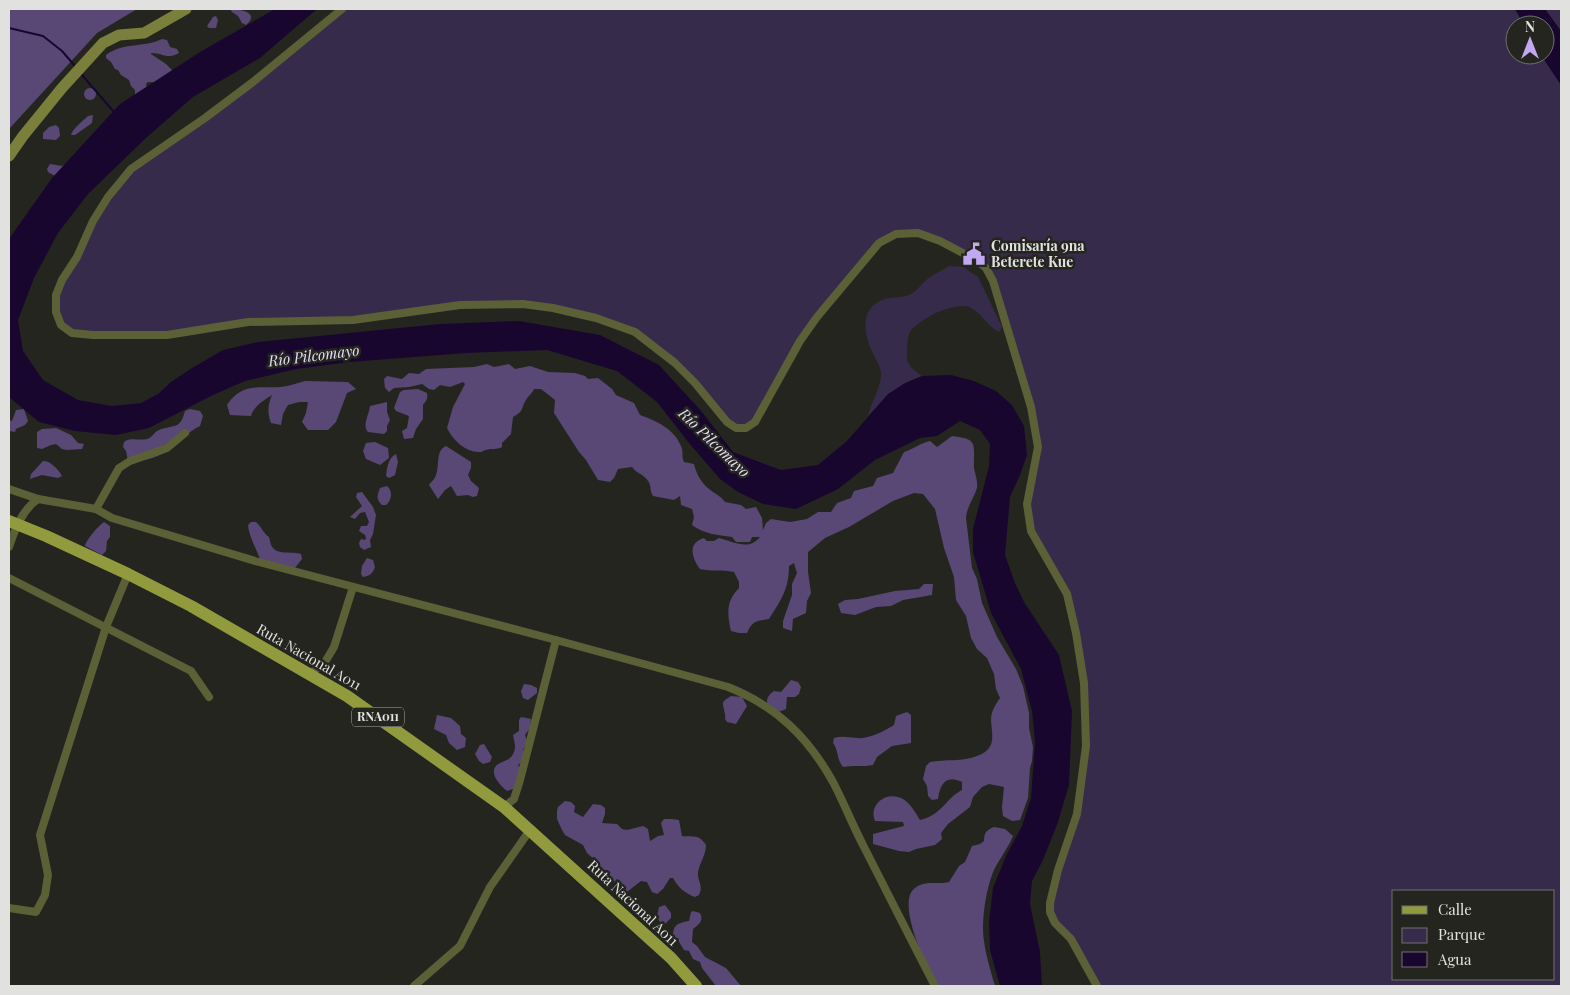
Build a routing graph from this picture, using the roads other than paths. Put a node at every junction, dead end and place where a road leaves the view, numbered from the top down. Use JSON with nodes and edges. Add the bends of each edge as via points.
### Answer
{"nodes":[{"id":1,"x":186,"y":9,"type":"edge"},
{"id":2,"x":342,"y":9,"type":"edge"},
{"id":3,"x":9,"y":156,"type":"edge"},
{"id":4,"x":186,"y":433,"type":"dead end"},
{"id":5,"x":9,"y":489,"type":"edge"},
{"id":6,"x":38,"y":499,"type":"junction"},
{"id":7,"x":96,"y":509,"type":"junction"},
{"id":8,"x":13,"y":523,"type":"edge"},
{"id":9,"x":9,"y":547,"type":"edge"},
{"id":10,"x":128,"y":574,"type":"junction"},
{"id":11,"x":9,"y":578,"type":"edge"},
{"id":12,"x":353,"y":587,"type":"junction"},
{"id":13,"x":106,"y":627,"type":"junction"},
{"id":14,"x":556,"y":640,"type":"junction"},
{"id":15,"x":310,"y":674,"type":"junction"},
{"id":16,"x":209,"y":697,"type":"dead end"},
{"id":17,"x":504,"y":807,"type":"junction"},
{"id":18,"x":530,"y":830,"type":"junction"},
{"id":19,"x":9,"y":908,"type":"edge"},
{"id":20,"x":414,"y":986,"type":"edge"},
{"id":21,"x":696,"y":986,"type":"edge"},
{"id":22,"x":935,"y":986,"type":"edge"},
{"id":23,"x":1098,"y":986,"type":"edge"}],
"edges":[{"from":1,"to":3,"type":"street","via":[[144,33],[119,36],[104,42],[62,88]]},
{"from":2,"to":23,"type":"street","via":[[206,118],[131,169],[93,221],[77,258],[62,280],[56,295],[56,312],[61,325],[72,333],[93,335],[167,334],[248,322],[353,320],[460,305],[523,304],[553,308],[635,332],[675,363],[726,422],[736,428],[746,428],[755,422],[817,316],[879,243],[896,234],[918,233],[976,260],[986,268],[993,281],[1031,407],[1038,447],[1028,504],[1031,531],[1067,594],[1076,633],[1084,683],[1086,746],[1077,814],[1058,870],[1050,912],[1055,923],[1071,939]]},
{"from":4,"to":7,"type":"street","via":[[167,448],[130,461],[120,468]]},
{"from":5,"to":6,"type":"street"},
{"from":6,"to":7,"type":"street"},
{"from":6,"to":8,"type":"street"},
{"from":7,"to":12,"type":"street","via":[[112,518]]},
{"from":8,"to":9,"type":"street"},
{"from":8,"to":10,"type":"main road","name":"Ruta Nacional A011","number":"RNA011"},
{"from":10,"to":13,"type":"street"},
{"from":10,"to":15,"type":"main road","name":"Ruta Nacional A011","number":"RNA011"},
{"from":11,"to":13,"type":"street"},
{"from":12,"to":14,"type":"street"},
{"from":12,"to":15,"type":"street","via":[[334,647],[325,662]]},
{"from":13,"to":16,"type":"street","via":[[191,672]]},
{"from":13,"to":19,"type":"street","via":[[40,835],[48,875],[45,895],[36,912]]},
{"from":14,"to":17,"type":"street","via":[[520,780],[514,799]]},
{"from":14,"to":22,"type":"street","via":[[728,687],[748,695],[777,714],[804,742],[832,782]]},
{"from":15,"to":17,"type":"main road","name":"Ruta Nacional A011","number":"RNA011","via":[[347,696]]},
{"from":17,"to":18,"type":"main road","name":"Ruta Nacional A011","number":"RNA011"},
{"from":18,"to":20,"type":"street","via":[[490,887],[460,946]]},
{"from":18,"to":21,"type":"main road","name":"Ruta Nacional A011","number":"RNA011","via":[[671,958]]}]}
